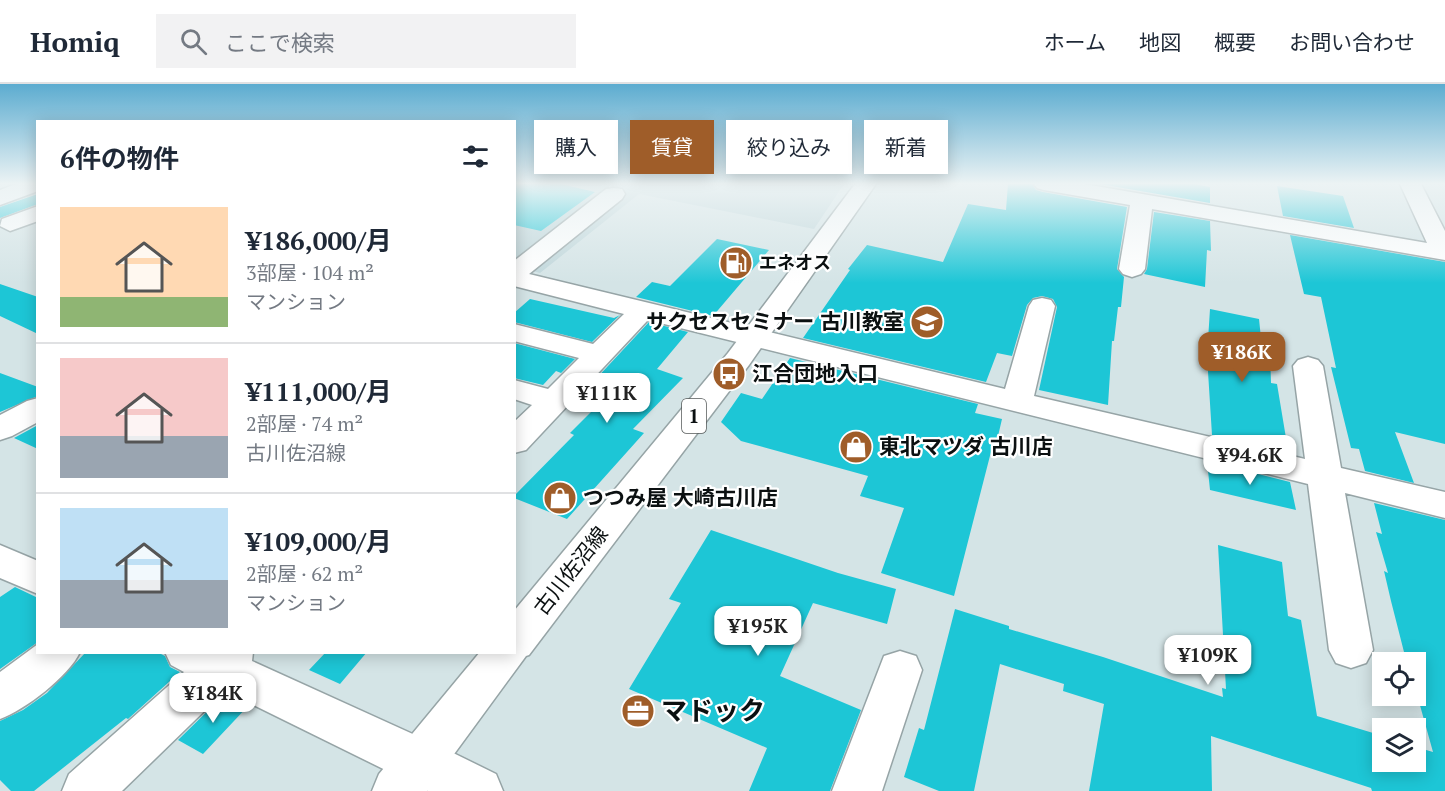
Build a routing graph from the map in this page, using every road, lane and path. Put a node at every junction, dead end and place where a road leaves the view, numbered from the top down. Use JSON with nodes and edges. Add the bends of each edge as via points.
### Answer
{"nodes":[{"id":1,"x":28,"y":217,"type":"edge"},
{"id":2,"x":588,"y":217,"type":"edge"},
{"id":3,"x":843,"y":217,"type":"edge"},
{"id":4,"x":1137,"y":217,"type":"edge"},
{"id":5,"x":1255,"y":217,"type":"edge"},
{"id":6,"x":1426,"y":217,"type":"edge"},
{"id":7,"x":10,"y":224,"type":"dead end"},
{"id":8,"x":1444,"y":253,"type":"edge"},
{"id":9,"x":1132,"y":269,"type":"dead end"},
{"id":10,"x":517,"y":281,"type":"edge"},
{"id":11,"x":1042,"y":306,"type":"dead end"},
{"id":12,"x":642,"y":311,"type":"junction"},
{"id":13,"x":516,"y":333,"type":"edge"},
{"id":14,"x":755,"y":339,"type":"junction"},
{"id":15,"x":600,"y":355,"type":"junction"},
{"id":16,"x":1308,"y":366,"type":"dead end"},
{"id":17,"x":516,"y":390,"type":"edge"},
{"id":18,"x":554,"y":401,"type":"junction"},
{"id":19,"x":1017,"y":402,"type":"junction"},
{"id":20,"x":36,"y":409,"type":"edge"},
{"id":21,"x":0,"y":429,"type":"edge"},
{"id":22,"x":516,"y":440,"type":"edge"},
{"id":23,"x":1324,"y":476,"type":"junction"},
{"id":24,"x":1445,"y":505,"type":"edge"},
{"id":25,"x":0,"y":560,"type":"edge"},
{"id":26,"x":36,"y":578,"type":"edge"},
{"id":27,"x":516,"y":639,"type":"edge"},
{"id":28,"x":1351,"y":650,"type":"dead end"},
{"id":29,"x":56,"y":654,"type":"edge"},
{"id":30,"x":504,"y":654,"type":"edge"},
{"id":31,"x":214,"y":658,"type":"edge"},
{"id":32,"x":900,"y":670,"type":"dead end"},
{"id":33,"x":0,"y":699,"type":"edge"},
{"id":34,"x":408,"y":776,"type":"edge"},
{"id":35,"x":87,"y":791,"type":"edge"},
{"id":36,"x":478,"y":791,"type":"edge"},
{"id":37,"x":857,"y":791,"type":"edge"}],
"edges":[{"from":1,"to":7,"type":"street"},
{"from":2,"to":10,"type":"street"},
{"from":3,"to":14,"type":"street","name":"古川佐沼線","number":"1"},
{"from":4,"to":9,"type":"street"},
{"from":5,"to":8,"type":"street"},
{"from":6,"to":8,"type":"street"},
{"from":10,"to":12,"type":"street"},
{"from":11,"to":19,"type":"street"},
{"from":12,"to":14,"type":"street"},
{"from":12,"to":15,"type":"street"},
{"from":13,"to":15,"type":"street"},
{"from":14,"to":19,"type":"street"},
{"from":14,"to":27,"type":"street","name":"古川佐沼線","number":"1"},
{"from":15,"to":18,"type":"street"},
{"from":16,"to":23,"type":"street"},
{"from":17,"to":18,"type":"street"},
{"from":18,"to":22,"type":"street"},
{"from":19,"to":23,"type":"street"},
{"from":20,"to":21,"type":"street"},
{"from":23,"to":24,"type":"street"},
{"from":23,"to":28,"type":"street"},
{"from":25,"to":26,"type":"street"},
{"from":29,"to":33,"type":"street"},
{"from":30,"to":34,"type":"street"},
{"from":31,"to":34,"type":"street"},
{"from":31,"to":35,"type":"street"},
{"from":32,"to":37,"type":"street"},
{"from":34,"to":36,"type":"street"}]}
